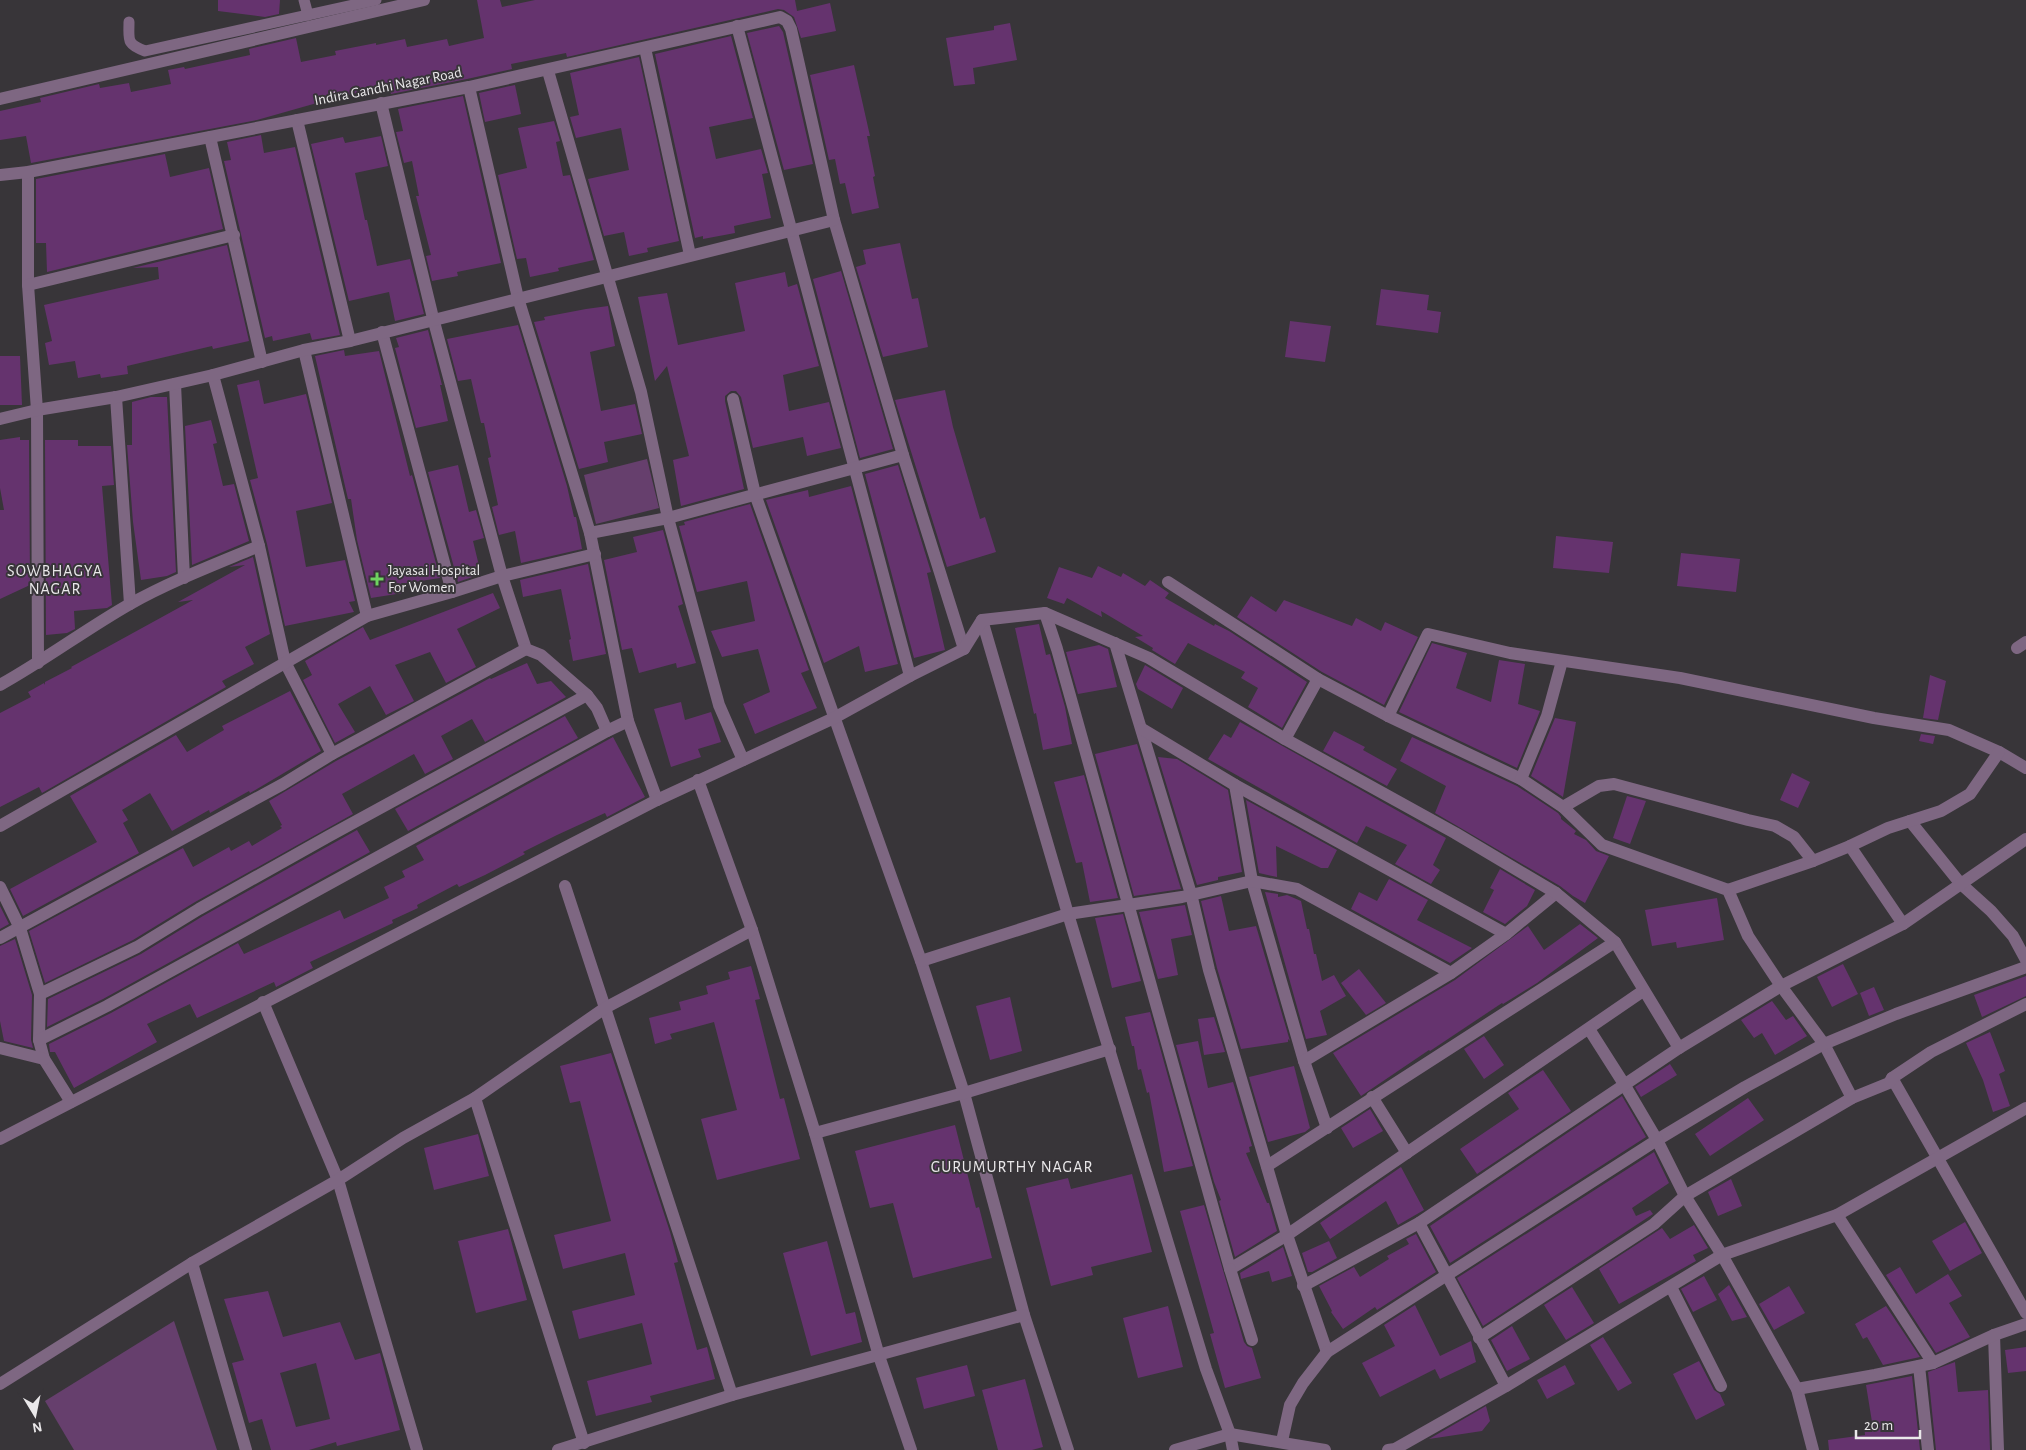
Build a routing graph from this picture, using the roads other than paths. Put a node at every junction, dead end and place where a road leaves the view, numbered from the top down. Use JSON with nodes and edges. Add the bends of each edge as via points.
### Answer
{"nodes":[{"id":1,"x":304,"y":0,"type":"edge"},
{"id":2,"x":376,"y":0,"type":"edge"},
{"id":3,"x":424,"y":0,"type":"edge"},
{"id":4,"x":308,"y":15,"type":"junction"},
{"id":5,"x":129,"y":22,"type":"dead end"},
{"id":6,"x":736,"y":26,"type":"junction"},
{"id":7,"x":645,"y":48,"type":"junction"},
{"id":8,"x":548,"y":71,"type":"junction"},
{"id":9,"x":469,"y":87,"type":"junction"},
{"id":10,"x":0,"y":98,"type":"edge"},
{"id":11,"x":380,"y":103,"type":"junction"},
{"id":12,"x":296,"y":120,"type":"junction"},
{"id":13,"x":210,"y":137,"type":"junction"},
{"id":14,"x":28,"y":172,"type":"junction"},
{"id":15,"x":0,"y":174,"type":"edge"},
{"id":16,"x":834,"y":220,"type":"junction"},
{"id":17,"x":790,"y":231,"type":"junction"},
{"id":18,"x":234,"y":235,"type":"junction"},
{"id":19,"x":690,"y":255,"type":"junction"},
{"id":20,"x":606,"y":276,"type":"junction"},
{"id":21,"x":28,"y":285,"type":"junction"},
{"id":22,"x":518,"y":298,"type":"junction"},
{"id":23,"x":433,"y":318,"type":"junction"},
{"id":24,"x":382,"y":332,"type":"junction"},
{"id":25,"x":350,"y":341,"type":"junction"},
{"id":26,"x":304,"y":350,"type":"junction"},
{"id":27,"x":262,"y":362,"type":"junction"},
{"id":28,"x":213,"y":375,"type":"junction"},
{"id":29,"x":175,"y":384,"type":"junction"},
{"id":30,"x":116,"y":397,"type":"junction"},
{"id":31,"x":733,"y":399,"type":"dead end"},
{"id":32,"x":38,"y":410,"type":"junction"},
{"id":33,"x":0,"y":419,"type":"edge"},
{"id":34,"x":903,"y":455,"type":"junction"},
{"id":35,"x":854,"y":468,"type":"junction"},
{"id":36,"x":755,"y":494,"type":"junction"},
{"id":37,"x":668,"y":518,"type":"junction"},
{"id":38,"x":590,"y":533,"type":"junction"},
{"id":39,"x":259,"y":546,"type":"junction"},
{"id":40,"x":595,"y":554,"type":"junction"},
{"id":41,"x":502,"y":576,"type":"junction"},
{"id":42,"x":184,"y":578,"type":"junction"},
{"id":43,"x":1168,"y":582,"type":"dead end"},
{"id":44,"x":452,"y":592,"type":"junction"},
{"id":45,"x":130,"y":604,"type":"junction"},
{"id":46,"x":1045,"y":613,"type":"junction"},
{"id":47,"x":367,"y":616,"type":"junction"},
{"id":48,"x":982,"y":620,"type":"junction"},
{"id":49,"x":1115,"y":643,"type":"junction"},
{"id":50,"x":526,"y":649,"type":"junction"},
{"id":51,"x":964,"y":649,"type":"junction"},
{"id":52,"x":1562,"y":661,"type":"junction"},
{"id":53,"x":285,"y":662,"type":"junction"},
{"id":54,"x":38,"y":664,"type":"junction"},
{"id":55,"x":910,"y":676,"type":"junction"},
{"id":56,"x":1318,"y":679,"type":"junction"},
{"id":57,"x":0,"y":685,"type":"edge"},
{"id":58,"x":586,"y":695,"type":"junction"},
{"id":59,"x":1388,"y":716,"type":"junction"},
{"id":60,"x":834,"y":718,"type":"junction"},
{"id":61,"x":628,"y":721,"type":"junction"},
{"id":62,"x":1142,"y":729,"type":"junction"},
{"id":63,"x":607,"y":731,"type":"junction"},
{"id":64,"x":1285,"y":739,"type":"junction"},
{"id":65,"x":1999,"y":752,"type":"junction"},
{"id":66,"x":332,"y":754,"type":"junction"},
{"id":67,"x":743,"y":760,"type":"junction"},
{"id":68,"x":2026,"y":768,"type":"edge"},
{"id":69,"x":1521,"y":779,"type":"junction"},
{"id":70,"x":698,"y":780,"type":"junction"},
{"id":71,"x":1235,"y":785,"type":"junction"},
{"id":72,"x":658,"y":800,"type":"junction"},
{"id":73,"x":1563,"y":807,"type":"junction"},
{"id":74,"x":1910,"y":821,"type":"junction"},
{"id":75,"x":0,"y":826,"type":"edge"},
{"id":76,"x":2026,"y":839,"type":"edge"},
{"id":77,"x":1850,"y":846,"type":"junction"},
{"id":78,"x":1813,"y":861,"type":"junction"},
{"id":79,"x":1252,"y":881,"type":"junction"},
{"id":80,"x":1960,"y":883,"type":"junction"},
{"id":81,"x":565,"y":886,"type":"dead end"},
{"id":82,"x":0,"y":887,"type":"edge"},
{"id":83,"x":1728,"y":890,"type":"junction"},
{"id":84,"x":1556,"y":893,"type":"junction"},
{"id":85,"x":1192,"y":894,"type":"junction"},
{"id":86,"x":1129,"y":906,"type":"junction"},
{"id":87,"x":1068,"y":914,"type":"junction"},
{"id":88,"x":1903,"y":924,"type":"junction"},
{"id":89,"x":20,"y":928,"type":"junction"},
{"id":90,"x":752,"y":930,"type":"junction"},
{"id":91,"x":1506,"y":934,"type":"junction"},
{"id":92,"x":0,"y":938,"type":"edge"},
{"id":93,"x":1614,"y":942,"type":"junction"},
{"id":94,"x":2026,"y":960,"type":"edge"},
{"id":95,"x":921,"y":961,"type":"junction"},
{"id":96,"x":2026,"y":967,"type":"edge"},
{"id":97,"x":1450,"y":973,"type":"junction"},
{"id":98,"x":1781,"y":986,"type":"junction"},
{"id":99,"x":1643,"y":991,"type":"junction"},
{"id":100,"x":40,"y":994,"type":"junction"},
{"id":101,"x":263,"y":1002,"type":"junction"},
{"id":102,"x":2026,"y":1004,"type":"edge"},
{"id":103,"x":605,"y":1008,"type":"junction"},
{"id":104,"x":1589,"y":1028,"type":"junction"},
{"id":105,"x":39,"y":1040,"type":"junction"},
{"id":106,"x":1824,"y":1044,"type":"junction"},
{"id":107,"x":0,"y":1048,"type":"edge"},
{"id":108,"x":1679,"y":1048,"type":"junction"},
{"id":109,"x":1110,"y":1049,"type":"junction"},
{"id":110,"x":44,"y":1059,"type":"junction"},
{"id":111,"x":1304,"y":1061,"type":"junction"},
{"id":112,"x":1892,"y":1078,"type":"junction"},
{"id":113,"x":1624,"y":1084,"type":"junction"},
{"id":114,"x":964,"y":1093,"type":"junction"},
{"id":115,"x":1372,"y":1097,"type":"junction"},
{"id":116,"x":475,"y":1098,"type":"junction"},
{"id":117,"x":1852,"y":1098,"type":"junction"},
{"id":118,"x":71,"y":1102,"type":"junction"},
{"id":119,"x":2026,"y":1108,"type":"edge"},
{"id":120,"x":1327,"y":1128,"type":"junction"},
{"id":121,"x":816,"y":1133,"type":"junction"},
{"id":122,"x":0,"y":1140,"type":"edge"},
{"id":123,"x":1657,"y":1140,"type":"junction"},
{"id":124,"x":1407,"y":1153,"type":"junction"},
{"id":125,"x":1938,"y":1159,"type":"junction"},
{"id":126,"x":1266,"y":1166,"type":"junction"},
{"id":127,"x":338,"y":1180,"type":"junction"},
{"id":128,"x":1685,"y":1196,"type":"junction"},
{"id":129,"x":1837,"y":1215,"type":"junction"},
{"id":130,"x":1419,"y":1223,"type":"junction"},
{"id":131,"x":1286,"y":1234,"type":"junction"},
{"id":132,"x":1722,"y":1255,"type":"junction"},
{"id":133,"x":192,"y":1263,"type":"junction"},
{"id":134,"x":1230,"y":1269,"type":"junction"},
{"id":135,"x":1447,"y":1274,"type":"junction"},
{"id":136,"x":1304,"y":1286,"type":"junction"},
{"id":137,"x":1671,"y":1287,"type":"junction"},
{"id":138,"x":2026,"y":1313,"type":"edge"},
{"id":139,"x":1024,"y":1315,"type":"junction"},
{"id":140,"x":2026,"y":1324,"type":"edge"},
{"id":141,"x":1994,"y":1334,"type":"junction"},
{"id":142,"x":1479,"y":1338,"type":"junction"},
{"id":143,"x":1252,"y":1340,"type":"dead end"},
{"id":144,"x":1327,"y":1352,"type":"junction"},
{"id":145,"x":879,"y":1356,"type":"junction"},
{"id":146,"x":1933,"y":1363,"type":"junction"},
{"id":147,"x":1919,"y":1366,"type":"junction"},
{"id":148,"x":0,"y":1384,"type":"edge"},
{"id":149,"x":1506,"y":1386,"type":"junction"},
{"id":150,"x":1721,"y":1386,"type":"dead end"},
{"id":151,"x":1797,"y":1388,"type":"junction"},
{"id":152,"x":732,"y":1395,"type":"junction"},
{"id":153,"x":1230,"y":1434,"type":"junction"},
{"id":154,"x":1282,"y":1442,"type":"junction"},
{"id":155,"x":584,"y":1443,"type":"junction"},
{"id":156,"x":246,"y":1450,"type":"edge"},
{"id":157,"x":417,"y":1450,"type":"edge"},
{"id":158,"x":558,"y":1450,"type":"edge"},
{"id":159,"x":911,"y":1450,"type":"edge"},
{"id":160,"x":1068,"y":1450,"type":"edge"},
{"id":161,"x":1175,"y":1450,"type":"edge"},
{"id":162,"x":1234,"y":1450,"type":"edge"},
{"id":163,"x":1325,"y":1450,"type":"edge"},
{"id":164,"x":1388,"y":1450,"type":"edge"},
{"id":165,"x":1813,"y":1450,"type":"edge"},
{"id":166,"x":1928,"y":1450,"type":"edge"},
{"id":167,"x":1998,"y":1450,"type":"edge"}],
"edges":[{"from":1,"to":4,"type":"lane"},
{"from":2,"to":4,"type":"lane"},
{"from":3,"to":10,"type":"street"},
{"from":4,"to":5,"type":"lane","via":[[145,51],[133,47],[128,40]]},
{"from":6,"to":7,"type":"street","name":"Indira Gandhi Nagar Road"},
{"from":6,"to":16,"type":"street","name":"Indira Gandhi Nagar Road","via":[[780,17],[787,21]]},
{"from":6,"to":17,"type":"street"},
{"from":7,"to":8,"type":"street","name":"Indira Gandhi Nagar Road"},
{"from":7,"to":19,"type":"street"},
{"from":8,"to":9,"type":"street","name":"Indira Gandhi Nagar Road"},
{"from":8,"to":20,"type":"street"},
{"from":9,"to":11,"type":"street","name":"Indira Gandhi Nagar Road"},
{"from":9,"to":22,"type":"street"},
{"from":11,"to":12,"type":"street","name":"Indira Gandhi Nagar Road"},
{"from":11,"to":23,"type":"street"},
{"from":12,"to":13,"type":"street","name":"Indira Gandhi Nagar Road"},
{"from":12,"to":25,"type":"street"},
{"from":13,"to":14,"type":"street","name":"Indira Gandhi Nagar Road"},
{"from":13,"to":18,"type":"street"},
{"from":14,"to":15,"type":"street","name":"Indira Gandhi Nagar Road"},
{"from":14,"to":21,"type":"street"},
{"from":16,"to":17,"type":"street"},
{"from":16,"to":34,"type":"street"},
{"from":17,"to":19,"type":"street"},
{"from":17,"to":35,"type":"street"},
{"from":18,"to":21,"type":"street"},
{"from":18,"to":27,"type":"street"},
{"from":19,"to":20,"type":"street"},
{"from":20,"to":22,"type":"street"},
{"from":20,"to":37,"type":"street","via":[[641,392]]},
{"from":21,"to":32,"type":"street"},
{"from":22,"to":23,"type":"street"},
{"from":22,"to":38,"type":"street"},
{"from":23,"to":24,"type":"street"},
{"from":23,"to":41,"type":"street"},
{"from":24,"to":25,"type":"street"},
{"from":24,"to":44,"type":"street"},
{"from":25,"to":26,"type":"street"},
{"from":26,"to":27,"type":"street"},
{"from":26,"to":47,"type":"street"},
{"from":27,"to":28,"type":"street"},
{"from":28,"to":29,"type":"street"},
{"from":28,"to":39,"type":"street"},
{"from":29,"to":30,"type":"street"},
{"from":29,"to":42,"type":"street"},
{"from":30,"to":32,"type":"street"},
{"from":30,"to":45,"type":"street"},
{"from":31,"to":36,"type":"street"},
{"from":32,"to":33,"type":"street"},
{"from":32,"to":54,"type":"street"},
{"from":34,"to":35,"type":"street"},
{"from":34,"to":51,"type":"street"},
{"from":35,"to":36,"type":"street"},
{"from":35,"to":55,"type":"street"},
{"from":36,"to":37,"type":"street"},
{"from":36,"to":60,"type":"street"},
{"from":37,"to":38,"type":"street"},
{"from":37,"to":67,"type":"street","via":[[719,705]]},
{"from":38,"to":40,"type":"street"},
{"from":39,"to":42,"type":"street"},
{"from":39,"to":53,"type":"street"},
{"from":40,"to":41,"type":"street"},
{"from":40,"to":61,"type":"street"},
{"from":41,"to":44,"type":"street"},
{"from":41,"to":50,"type":"street"},
{"from":42,"to":45,"type":"street"},
{"from":43,"to":56,"type":"street"},
{"from":44,"to":47,"type":"street"},
{"from":45,"to":54,"type":"street"},
{"from":46,"to":48,"type":"street"},
{"from":46,"to":49,"type":"street"},
{"from":46,"to":86,"type":"street"},
{"from":47,"to":53,"type":"street"},
{"from":48,"to":51,"type":"street"},
{"from":48,"to":87,"type":"street"},
{"from":49,"to":62,"type":"street"},
{"from":49,"to":64,"type":"street","via":[[1149,658]]},
{"from":50,"to":58,"type":"street","via":[[540,656]]},
{"from":50,"to":66,"type":"street"},
{"from":51,"to":55,"type":"street"},
{"from":52,"to":59,"type":"street","via":[[1428,634]]},
{"from":52,"to":65,"type":"street","via":[[1680,678],[1949,730]]},
{"from":52,"to":69,"type":"street","via":[[1547,716]]},
{"from":53,"to":66,"type":"street"},
{"from":53,"to":75,"type":"street"},
{"from":54,"to":57,"type":"street"},
{"from":55,"to":60,"type":"street"},
{"from":56,"to":59,"type":"street"},
{"from":56,"to":64,"type":"street"},
{"from":58,"to":63,"type":"street","via":[[597,708]]},
{"from":58,"to":100,"type":"street","via":[[320,840],[137,947]]},
{"from":59,"to":69,"type":"street"},
{"from":60,"to":67,"type":"street"},
{"from":60,"to":95,"type":"street"},
{"from":61,"to":63,"type":"street"},
{"from":61,"to":72,"type":"street"},
{"from":62,"to":71,"type":"street"},
{"from":62,"to":85,"type":"street"},
{"from":63,"to":105,"type":"street","via":[[107,1006]]},
{"from":64,"to":84,"type":"street"},
{"from":65,"to":68,"type":"street"},
{"from":65,"to":74,"type":"street","via":[[1970,794],[1941,811]]},
{"from":66,"to":89,"type":"street"},
{"from":67,"to":70,"type":"street"},
{"from":69,"to":73,"type":"street"},
{"from":70,"to":72,"type":"street"},
{"from":70,"to":90,"type":"street"},
{"from":71,"to":79,"type":"street"},
{"from":71,"to":91,"type":"street"},
{"from":72,"to":101,"type":"street"},
{"from":73,"to":78,"type":"street","via":[[1599,786],[1614,784],[1775,826],[1794,837]]},
{"from":73,"to":83,"type":"street","via":[[1602,845]]},
{"from":74,"to":77,"type":"street"},
{"from":74,"to":80,"type":"street"},
{"from":76,"to":80,"type":"street"},
{"from":77,"to":78,"type":"street"},
{"from":77,"to":88,"type":"street"},
{"from":78,"to":83,"type":"street"},
{"from":79,"to":85,"type":"street"},
{"from":79,"to":97,"type":"street","via":[[1297,889]]},
{"from":79,"to":111,"type":"street"},
{"from":80,"to":88,"type":"street"},
{"from":80,"to":94,"type":"street","via":[[1991,911]]},
{"from":81,"to":103,"type":"street"},
{"from":82,"to":89,"type":"street"},
{"from":83,"to":98,"type":"street","via":[[1748,936]]},
{"from":84,"to":91,"type":"street"},
{"from":84,"to":93,"type":"street"},
{"from":85,"to":86,"type":"street"},
{"from":85,"to":126,"type":"street","via":[[1209,970]]},
{"from":86,"to":87,"type":"street"},
{"from":86,"to":134,"type":"street"},
{"from":87,"to":95,"type":"street"},
{"from":87,"to":109,"type":"street"},
{"from":88,"to":98,"type":"street"},
{"from":89,"to":92,"type":"street"},
{"from":89,"to":100,"type":"street"},
{"from":90,"to":103,"type":"street"},
{"from":90,"to":121,"type":"street"},
{"from":91,"to":97,"type":"street"},
{"from":93,"to":99,"type":"street"},
{"from":93,"to":115,"type":"street"},
{"from":95,"to":114,"type":"street"},
{"from":96,"to":106,"type":"street"},
{"from":97,"to":111,"type":"street"},
{"from":98,"to":106,"type":"street"},
{"from":98,"to":108,"type":"street"},
{"from":99,"to":104,"type":"street"},
{"from":99,"to":108,"type":"street"},
{"from":100,"to":105,"type":"street"},
{"from":101,"to":118,"type":"street"},
{"from":101,"to":127,"type":"street"},
{"from":102,"to":112,"type":"street","via":[[1931,1052]]},
{"from":103,"to":116,"type":"street"},
{"from":103,"to":152,"type":"street"},
{"from":104,"to":113,"type":"street"},
{"from":104,"to":124,"type":"street"},
{"from":105,"to":110,"type":"street"},
{"from":106,"to":117,"type":"street"},
{"from":106,"to":123,"type":"street"},
{"from":107,"to":110,"type":"street"},
{"from":108,"to":113,"type":"street"},
{"from":109,"to":114,"type":"street"},
{"from":109,"to":153,"type":"street","via":[[1206,1369]]},
{"from":110,"to":118,"type":"street"},
{"from":111,"to":120,"type":"street"},
{"from":112,"to":117,"type":"street","via":[[1889,1083]]},
{"from":112,"to":125,"type":"street"},
{"from":113,"to":123,"type":"street"},
{"from":113,"to":130,"type":"street"},
{"from":114,"to":121,"type":"street"},
{"from":114,"to":139,"type":"street"},
{"from":115,"to":120,"type":"street"},
{"from":115,"to":124,"type":"street"},
{"from":116,"to":127,"type":"street","via":[[403,1138]]},
{"from":116,"to":155,"type":"street"},
{"from":117,"to":128,"type":"street"},
{"from":118,"to":122,"type":"street"},
{"from":119,"to":125,"type":"street"},
{"from":120,"to":126,"type":"street"},
{"from":121,"to":145,"type":"street"},
{"from":123,"to":128,"type":"street"},
{"from":123,"to":135,"type":"street"},
{"from":124,"to":131,"type":"street"},
{"from":125,"to":129,"type":"street"},
{"from":125,"to":138,"type":"street"},
{"from":126,"to":131,"type":"street"},
{"from":127,"to":133,"type":"street"},
{"from":127,"to":157,"type":"street"},
{"from":128,"to":132,"type":"street"},
{"from":128,"to":142,"type":"street","via":[[1654,1224]]},
{"from":129,"to":132,"type":"street"},
{"from":129,"to":146,"type":"street"},
{"from":130,"to":135,"type":"street"},
{"from":130,"to":136,"type":"street"},
{"from":131,"to":134,"type":"street"},
{"from":131,"to":136,"type":"street"},
{"from":132,"to":137,"type":"street"},
{"from":132,"to":151,"type":"street"},
{"from":133,"to":148,"type":"street"},
{"from":133,"to":156,"type":"street"},
{"from":134,"to":143,"type":"street"},
{"from":135,"to":142,"type":"street"},
{"from":135,"to":144,"type":"street"},
{"from":136,"to":144,"type":"street"},
{"from":137,"to":149,"type":"street"},
{"from":137,"to":150,"type":"street"},
{"from":139,"to":145,"type":"street"},
{"from":139,"to":160,"type":"street"},
{"from":140,"to":141,"type":"street"},
{"from":141,"to":146,"type":"street"},
{"from":141,"to":167,"type":"street"},
{"from":142,"to":149,"type":"street"},
{"from":144,"to":154,"type":"street","via":[[1290,1405]]},
{"from":145,"to":152,"type":"street"},
{"from":145,"to":159,"type":"street"},
{"from":146,"to":147,"type":"street"},
{"from":147,"to":151,"type":"street"},
{"from":147,"to":166,"type":"street"},
{"from":149,"to":164,"type":"street"},
{"from":151,"to":165,"type":"street"},
{"from":152,"to":155,"type":"street"},
{"from":153,"to":154,"type":"street"},
{"from":153,"to":161,"type":"street"},
{"from":153,"to":162,"type":"street"},
{"from":154,"to":163,"type":"street"},
{"from":155,"to":158,"type":"street"}]}
